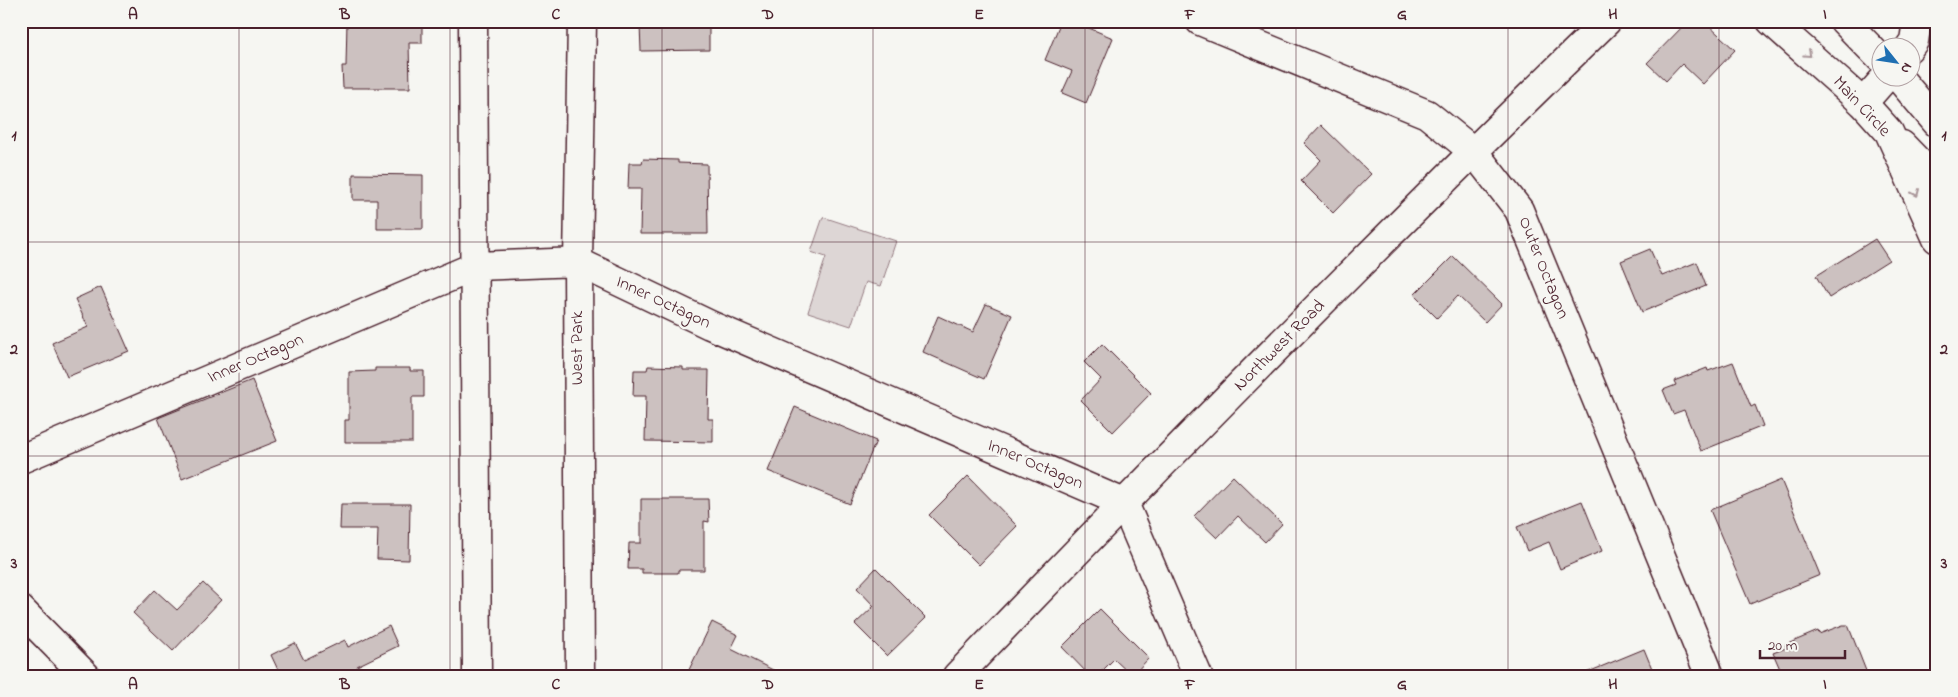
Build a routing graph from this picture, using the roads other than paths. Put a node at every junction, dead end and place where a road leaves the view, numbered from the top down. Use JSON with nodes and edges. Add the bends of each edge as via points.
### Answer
{"nodes":[{"id":1,"x":473,"y":21,"type":"edge"},
{"id":2,"x":582,"y":21,"type":"edge"},
{"id":3,"x":1200,"y":21,"type":"edge"},
{"id":4,"x":1607,"y":21,"type":"edge"},
{"id":5,"x":1771,"y":21,"type":"edge"},
{"id":6,"x":1844,"y":21,"type":"edge"},
{"id":7,"x":1917,"y":21,"type":"edge"},
{"id":8,"x":1914,"y":38,"type":"edge"},
{"id":9,"x":1870,"y":48,"type":"edge"},
{"id":10,"x":1876,"y":88,"type":"edge"},
{"id":11,"x":1907,"y":88,"type":"edge"},
{"id":12,"x":1863,"y":103,"type":"junction"},
{"id":13,"x":1936,"y":122,"type":"edge"},
{"id":14,"x":1889,"y":132,"type":"junction"},
{"id":15,"x":1473,"y":151,"type":"junction"},
{"id":16,"x":1937,"y":181,"type":"edge"},
{"id":17,"x":1937,"y":239,"type":"edge"},
{"id":18,"x":578,"y":262,"type":"junction"},
{"id":19,"x":476,"y":266,"type":"junction"},
{"id":20,"x":21,"y":458,"type":"edge"},
{"id":21,"x":1124,"y":503,"type":"junction"},
{"id":22,"x":21,"y":610,"type":"edge"},
{"id":23,"x":86,"y":676,"type":"edge"},
{"id":24,"x":478,"y":676,"type":"edge"},
{"id":25,"x":580,"y":676,"type":"edge"},
{"id":26,"x":957,"y":676,"type":"edge"},
{"id":27,"x":1198,"y":676,"type":"edge"},
{"id":28,"x":1710,"y":676,"type":"edge"}],
"edges":[{"from":1,"to":19,"type":"street"},
{"from":2,"to":18,"type":"street","name":"West Park"},
{"from":3,"to":15,"type":"street","name":"Outer Octagon","via":[[1427,114]]},
{"from":4,"to":15,"type":"street","name":"Northwest Road"},
{"from":5,"to":12,"type":"street","name":"Main Circle","one_way":true},
{"from":6,"to":9,"type":"street"},
{"from":7,"to":8,"type":"street"},
{"from":10,"to":12,"type":"street"},
{"from":11,"to":13,"type":"street"},
{"from":12,"to":14,"type":"street","name":"Main Circle"},
{"from":14,"to":16,"type":"street"},
{"from":14,"to":17,"type":"street","name":"Main Circle","one_way":true},
{"from":15,"to":21,"type":"street","name":"Northwest Road"},
{"from":15,"to":28,"type":"street","name":"Outer Octagon","via":[[1519,210]]},
{"from":18,"to":19,"type":"street","name":"Inner Octagon"},
{"from":18,"to":21,"type":"street","name":"Inner Octagon","via":[[710,325]]},
{"from":18,"to":25,"type":"street","name":"West Park"},
{"from":19,"to":20,"type":"street","name":"Inner Octagon"},
{"from":19,"to":24,"type":"street"},
{"from":21,"to":26,"type":"street","name":"Northwest Road"},
{"from":21,"to":27,"type":"street"},
{"from":22,"to":23,"type":"street"}]}
